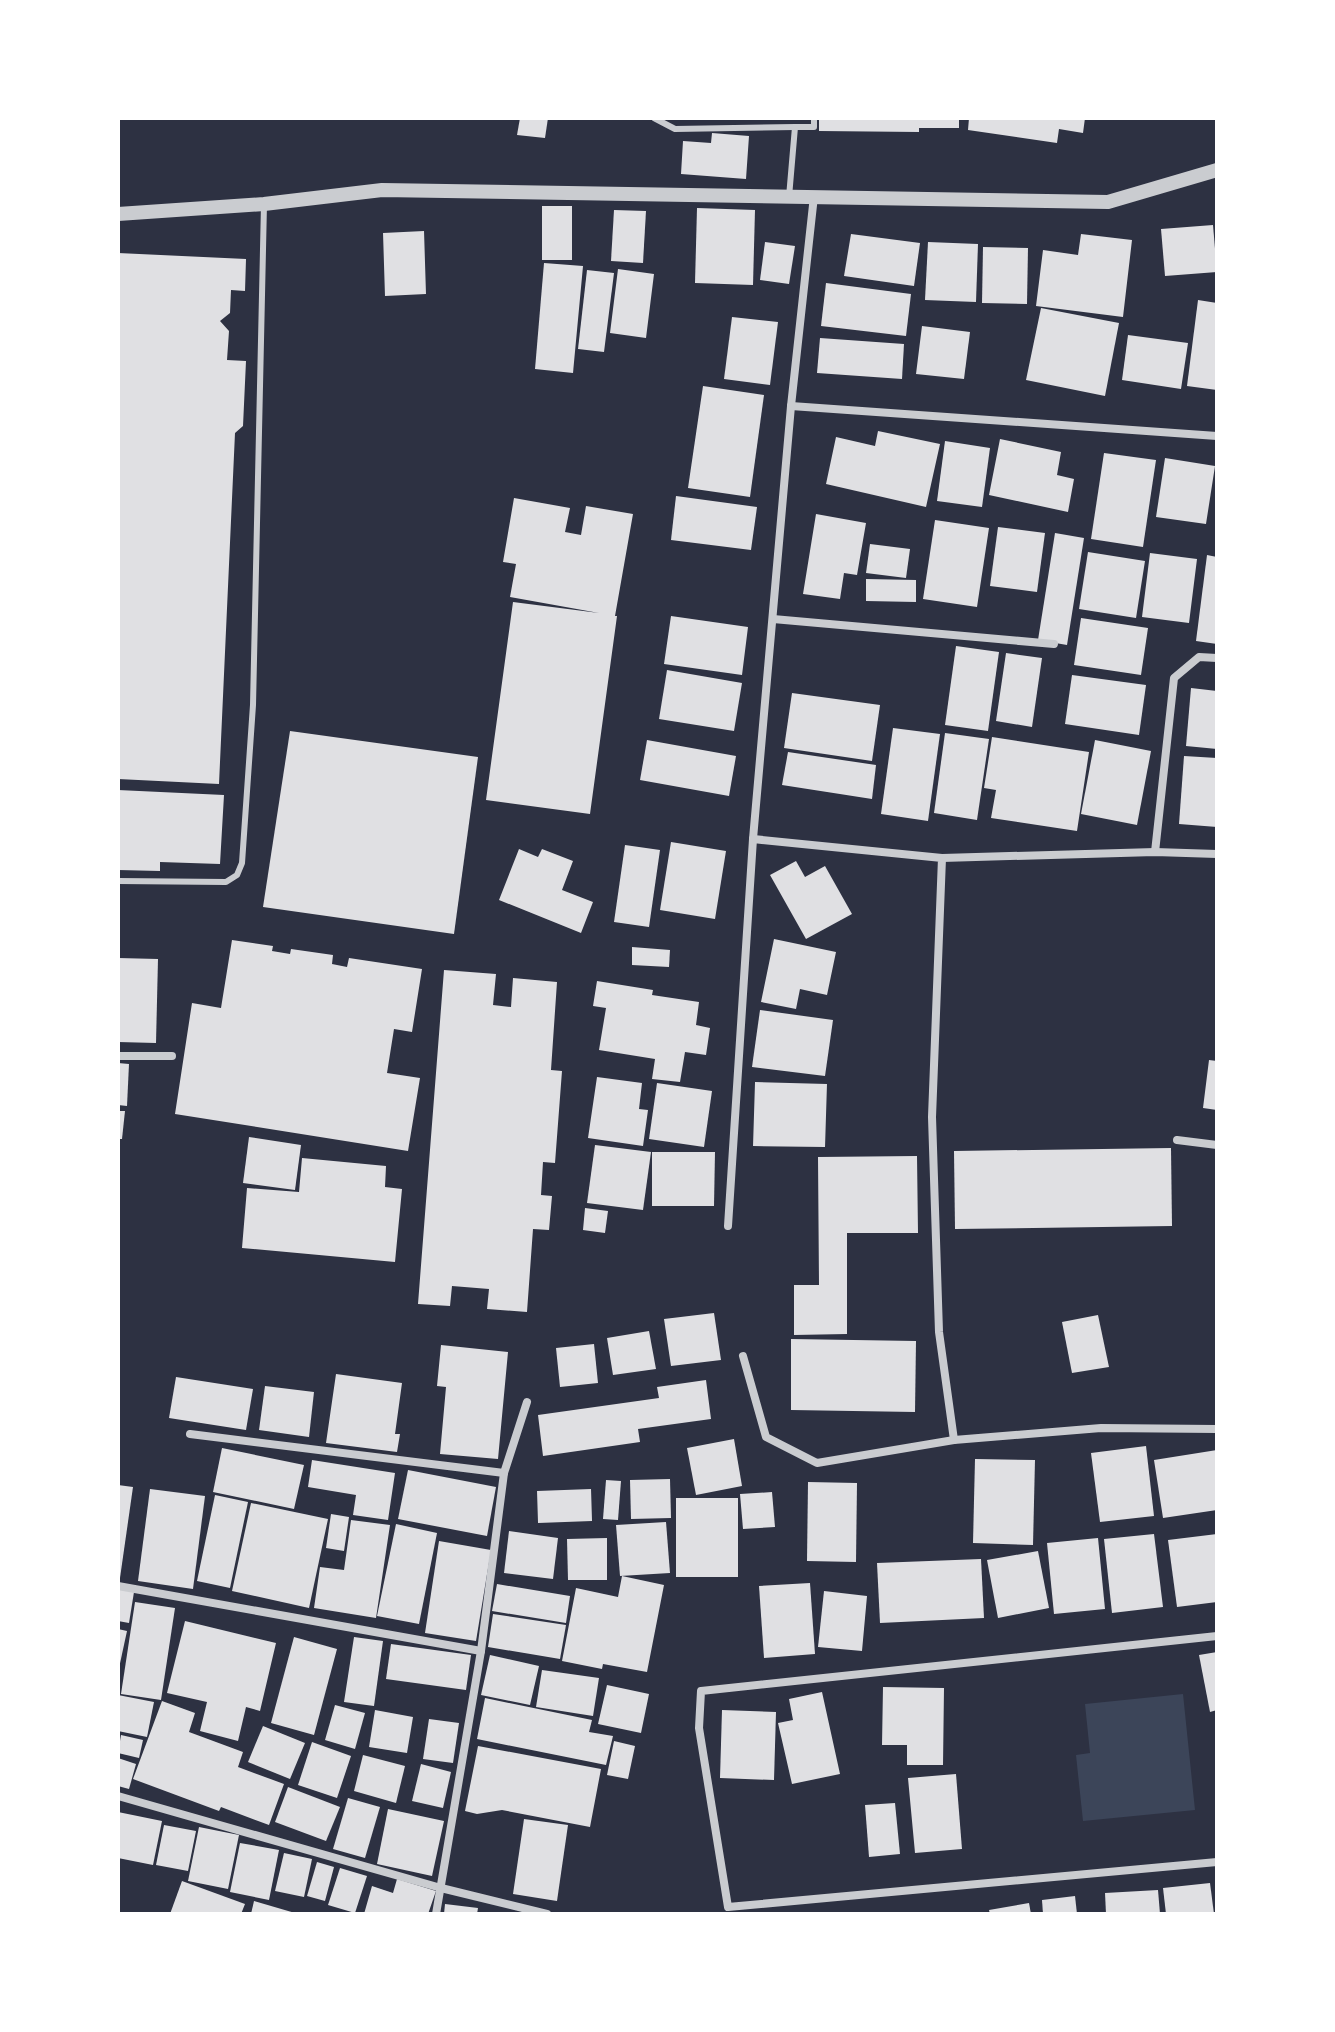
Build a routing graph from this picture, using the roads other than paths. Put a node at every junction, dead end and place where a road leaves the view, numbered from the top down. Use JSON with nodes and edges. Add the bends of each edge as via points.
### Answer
{"nodes":[{"id":1,"x":654,"y":118,"type":"edge"},
{"id":2,"x":814,"y":118,"type":"edge"},
{"id":3,"x":795,"y":127,"type":"junction"},
{"id":4,"x":1217,"y":170,"type":"edge"},
{"id":5,"x":814,"y":196,"type":"junction"},
{"id":6,"x":789,"y":197,"type":"junction"},
{"id":7,"x":264,"y":204,"type":"junction"},
{"id":8,"x":118,"y":214,"type":"edge"},
{"id":9,"x":791,"y":406,"type":"junction"},
{"id":10,"x":1217,"y":436,"type":"edge"},
{"id":11,"x":773,"y":619,"type":"junction"},
{"id":12,"x":1054,"y":644,"type":"dead end"},
{"id":13,"x":1217,"y":658,"type":"edge"},
{"id":14,"x":753,"y":839,"type":"junction"},
{"id":15,"x":1155,"y":852,"type":"junction"},
{"id":16,"x":1217,"y":854,"type":"edge"},
{"id":17,"x":942,"y":858,"type":"junction"},
{"id":18,"x":118,"y":881,"type":"edge"},
{"id":19,"x":118,"y":1056,"type":"edge"},
{"id":20,"x":172,"y":1056,"type":"dead end"},
{"id":21,"x":1177,"y":1140,"type":"dead end"},
{"id":22,"x":1217,"y":1145,"type":"edge"},
{"id":23,"x":728,"y":1226,"type":"dead end"},
{"id":24,"x":743,"y":1356,"type":"dead end"},
{"id":25,"x":527,"y":1402,"type":"dead end"},
{"id":26,"x":1217,"y":1429,"type":"edge"},
{"id":27,"x":190,"y":1434,"type":"dead end"},
{"id":28,"x":954,"y":1440,"type":"junction"},
{"id":29,"x":504,"y":1473,"type":"junction"},
{"id":30,"x":118,"y":1586,"type":"edge"},
{"id":31,"x":1217,"y":1636,"type":"edge"},
{"id":32,"x":481,"y":1651,"type":"junction"},
{"id":33,"x":118,"y":1796,"type":"edge"},
{"id":34,"x":1217,"y":1862,"type":"edge"},
{"id":35,"x":441,"y":1888,"type":"junction"},
{"id":36,"x":436,"y":1914,"type":"edge"},
{"id":37,"x":547,"y":1914,"type":"edge"}],
"edges":[{"from":1,"to":3,"type":"lane","via":[[675,129]]},
{"from":2,"to":3,"type":"lane","via":[[814,127]]},
{"from":3,"to":6,"type":"lane"},
{"from":4,"to":5,"type":"street","via":[[1108,202]]},
{"from":5,"to":6,"type":"street"},
{"from":5,"to":9,"type":"street"},
{"from":6,"to":7,"type":"street","via":[[382,190]]},
{"from":7,"to":8,"type":"street"},
{"from":7,"to":18,"type":"lane","via":[[253,705],[242,863],[226,882]]},
{"from":9,"to":10,"type":"street"},
{"from":9,"to":11,"type":"street"},
{"from":11,"to":12,"type":"street"},
{"from":11,"to":14,"type":"street"},
{"from":13,"to":15,"type":"street","via":[[1199,657],[1174,678]]},
{"from":14,"to":17,"type":"street"},
{"from":14,"to":23,"type":"street"},
{"from":15,"to":16,"type":"street"},
{"from":15,"to":17,"type":"street"},
{"from":17,"to":28,"type":"street","via":[[932,1117],[939,1332]]},
{"from":19,"to":20,"type":"street"},
{"from":21,"to":22,"type":"street"},
{"from":24,"to":28,"type":"street","via":[[766,1437],[817,1463]]},
{"from":25,"to":29,"type":"street"},
{"from":26,"to":28,"type":"street","via":[[1101,1428]]},
{"from":27,"to":29,"type":"street"},
{"from":29,"to":32,"type":"street"},
{"from":30,"to":32,"type":"street"},
{"from":31,"to":34,"type":"street","via":[[701,1691],[699,1728],[728,1907]]},
{"from":32,"to":35,"type":"street"},
{"from":33,"to":35,"type":"street"},
{"from":35,"to":36,"type":"street"},
{"from":35,"to":37,"type":"street"}]}
